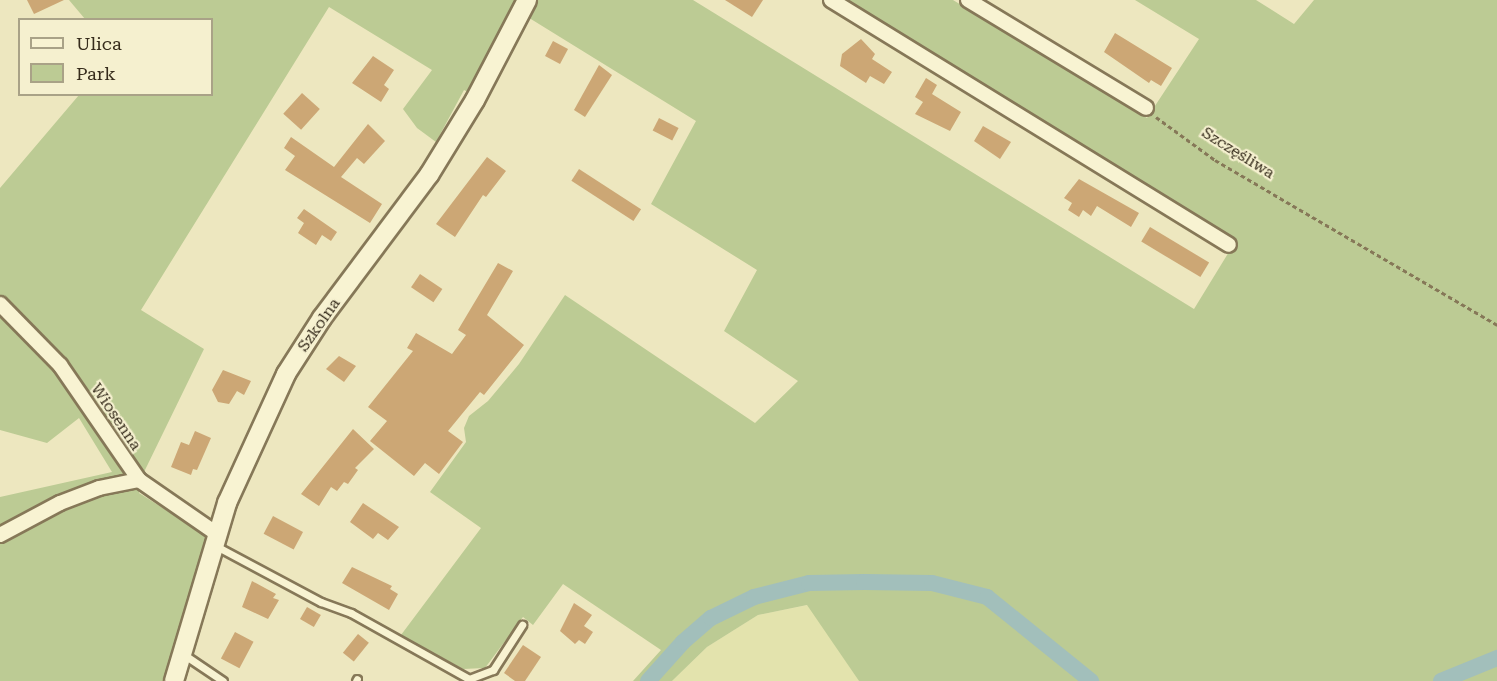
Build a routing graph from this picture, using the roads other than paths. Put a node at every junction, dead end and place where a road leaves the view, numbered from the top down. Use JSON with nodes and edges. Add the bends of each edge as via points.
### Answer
{"nodes":[{"id":1,"x":527,"y":0,"type":"edge"},
{"id":2,"x":831,"y":0,"type":"edge"},
{"id":3,"x":968,"y":0,"type":"edge"},
{"id":4,"x":1146,"y":108,"type":"road end"},
{"id":5,"x":1229,"y":245,"type":"dead end"},
{"id":6,"x":0,"y":304,"type":"edge"},
{"id":7,"x":139,"y":480,"type":"junction"},
{"id":8,"x":0,"y":535,"type":"edge"},
{"id":9,"x":215,"y":540,"type":"junction"},
{"id":10,"x":522,"y":625,"type":"dead end"},
{"id":11,"x":183,"y":654,"type":"junction"},
{"id":12,"x":174,"y":681,"type":"edge"},
{"id":13,"x":223,"y":681,"type":"edge"}],
"edges":[{"from":1,"to":9,"type":"street","name":"Szkolna","via":[[475,100],[429,175],[322,318],[286,374],[227,503]]},
{"from":2,"to":5,"type":"street"},
{"from":3,"to":4,"type":"street"},
{"from":6,"to":7,"type":"street","name":"Wiosenna","via":[[60,365]]},
{"from":7,"to":8,"type":"street","via":[[99,488],[60,503]]},
{"from":7,"to":9,"type":"street","name":"Wiosenna"},
{"from":9,"to":10,"type":"lane","via":[[321,602],[351,613],[469,679],[493,670]]},
{"from":9,"to":11,"type":"street","name":"Szkolna"},
{"from":11,"to":12,"type":"street","name":"Szkolna"},
{"from":11,"to":13,"type":"lane"}]}
